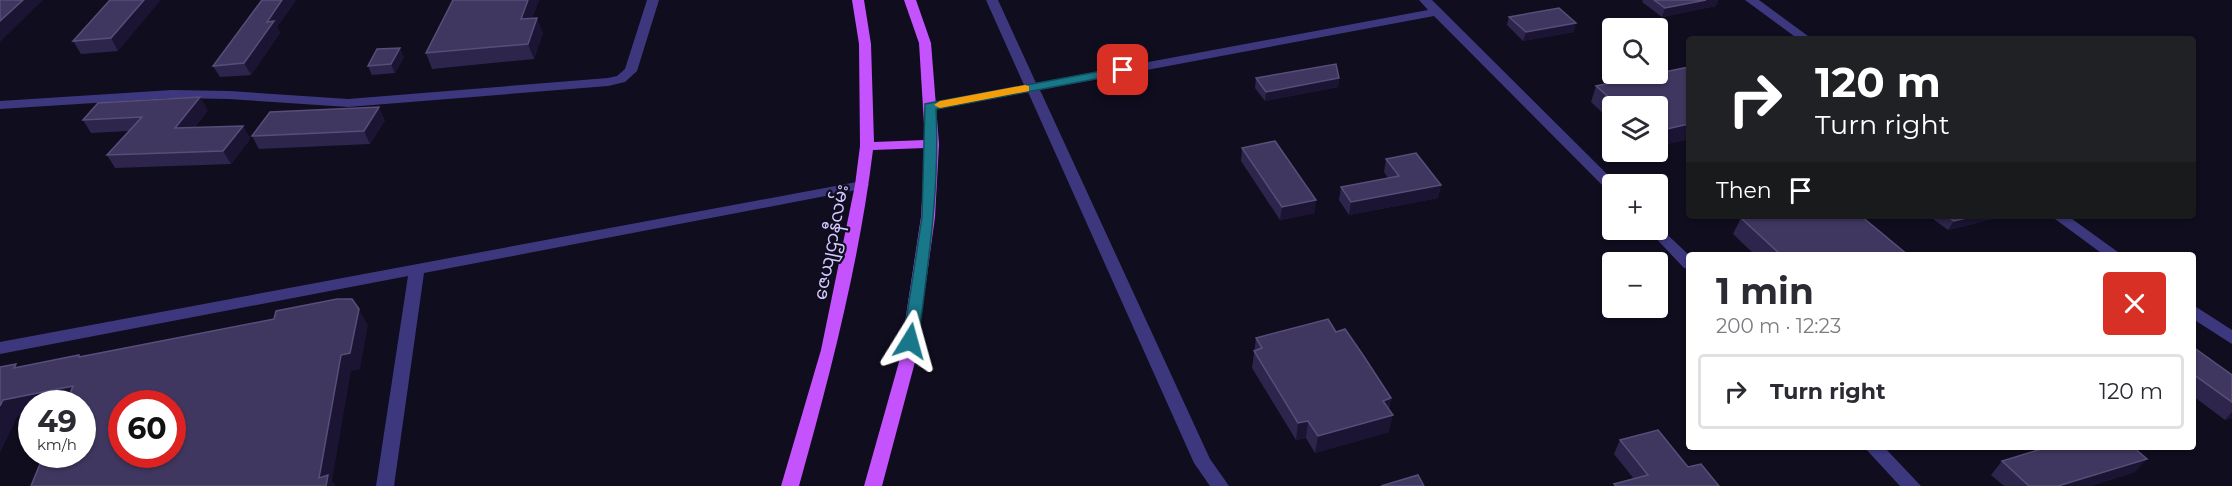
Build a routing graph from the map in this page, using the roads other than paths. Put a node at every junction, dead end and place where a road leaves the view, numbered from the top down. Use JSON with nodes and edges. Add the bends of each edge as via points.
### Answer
{"nodes":[{"id":1,"x":653,"y":0,"type":"edge"},
{"id":2,"x":858,"y":0,"type":"edge"},
{"id":3,"x":910,"y":0,"type":"edge"},
{"id":4,"x":992,"y":0,"type":"edge"},
{"id":5,"x":1425,"y":0,"type":"edge"},
{"id":6,"x":1751,"y":0,"type":"edge"},
{"id":7,"x":1437,"y":12,"type":"junction"},
{"id":8,"x":1802,"y":36,"type":"edge"},
{"id":9,"x":1034,"y":87,"type":"junction"},
{"id":10,"x":0,"y":105,"type":"edge"},
{"id":11,"x":929,"y":107,"type":"junction"},
{"id":12,"x":932,"y":144,"type":"junction"},
{"id":13,"x":867,"y":146,"type":"junction"},
{"id":14,"x":1602,"y":177,"type":"edge"},
{"id":15,"x":862,"y":185,"type":"junction"},
{"id":16,"x":2062,"y":219,"type":"edge"},
{"id":17,"x":1665,"y":240,"type":"edge"},
{"id":18,"x":2110,"y":252,"type":"edge"},
{"id":19,"x":1686,"y":261,"type":"edge"},
{"id":20,"x":417,"y":268,"type":"junction"},
{"id":21,"x":2196,"y":313,"type":"edge"},
{"id":22,"x":2232,"y":338,"type":"edge"},
{"id":23,"x":0,"y":348,"type":"edge"},
{"id":24,"x":1876,"y":450,"type":"edge"},
{"id":25,"x":386,"y":486,"type":"edge"},
{"id":26,"x":790,"y":486,"type":"edge"},
{"id":27,"x":873,"y":486,"type":"edge"},
{"id":28,"x":1220,"y":486,"type":"edge"},
{"id":29,"x":1912,"y":486,"type":"edge"}],
"edges":[{"from":1,"to":10,"type":"street","via":[[631,71],[608,82],[348,103],[187,94]]},
{"from":2,"to":13,"type":"main road","name":"ဇေယျဌာနီလမ်း","via":[[865,44]]},
{"from":3,"to":11,"type":"main road","via":[[926,43]]},
{"from":4,"to":9,"type":"street"},
{"from":5,"to":7,"type":"street"},
{"from":6,"to":8,"type":"street"},
{"from":7,"to":9,"type":"street"},
{"from":7,"to":14,"type":"street"},
{"from":9,"to":11,"type":"street"},
{"from":9,"to":28,"type":"street","via":[[1203,463]]},
{"from":11,"to":12,"type":"main road"},
{"from":12,"to":13,"type":"main road"},
{"from":12,"to":27,"type":"main road","via":[[928,217],[907,362]]},
{"from":13,"to":15,"type":"main road","name":"ဇေယျဌာနီလမ်း"},
{"from":15,"to":20,"type":"street"},
{"from":15,"to":26,"type":"main road","name":"ဇေယျဌာနီလမ်း","via":[[829,350]]},
{"from":16,"to":18,"type":"street"},
{"from":17,"to":19,"type":"street"},
{"from":20,"to":23,"type":"street"},
{"from":20,"to":25,"type":"street"},
{"from":21,"to":22,"type":"street"},
{"from":24,"to":29,"type":"street"}]}
